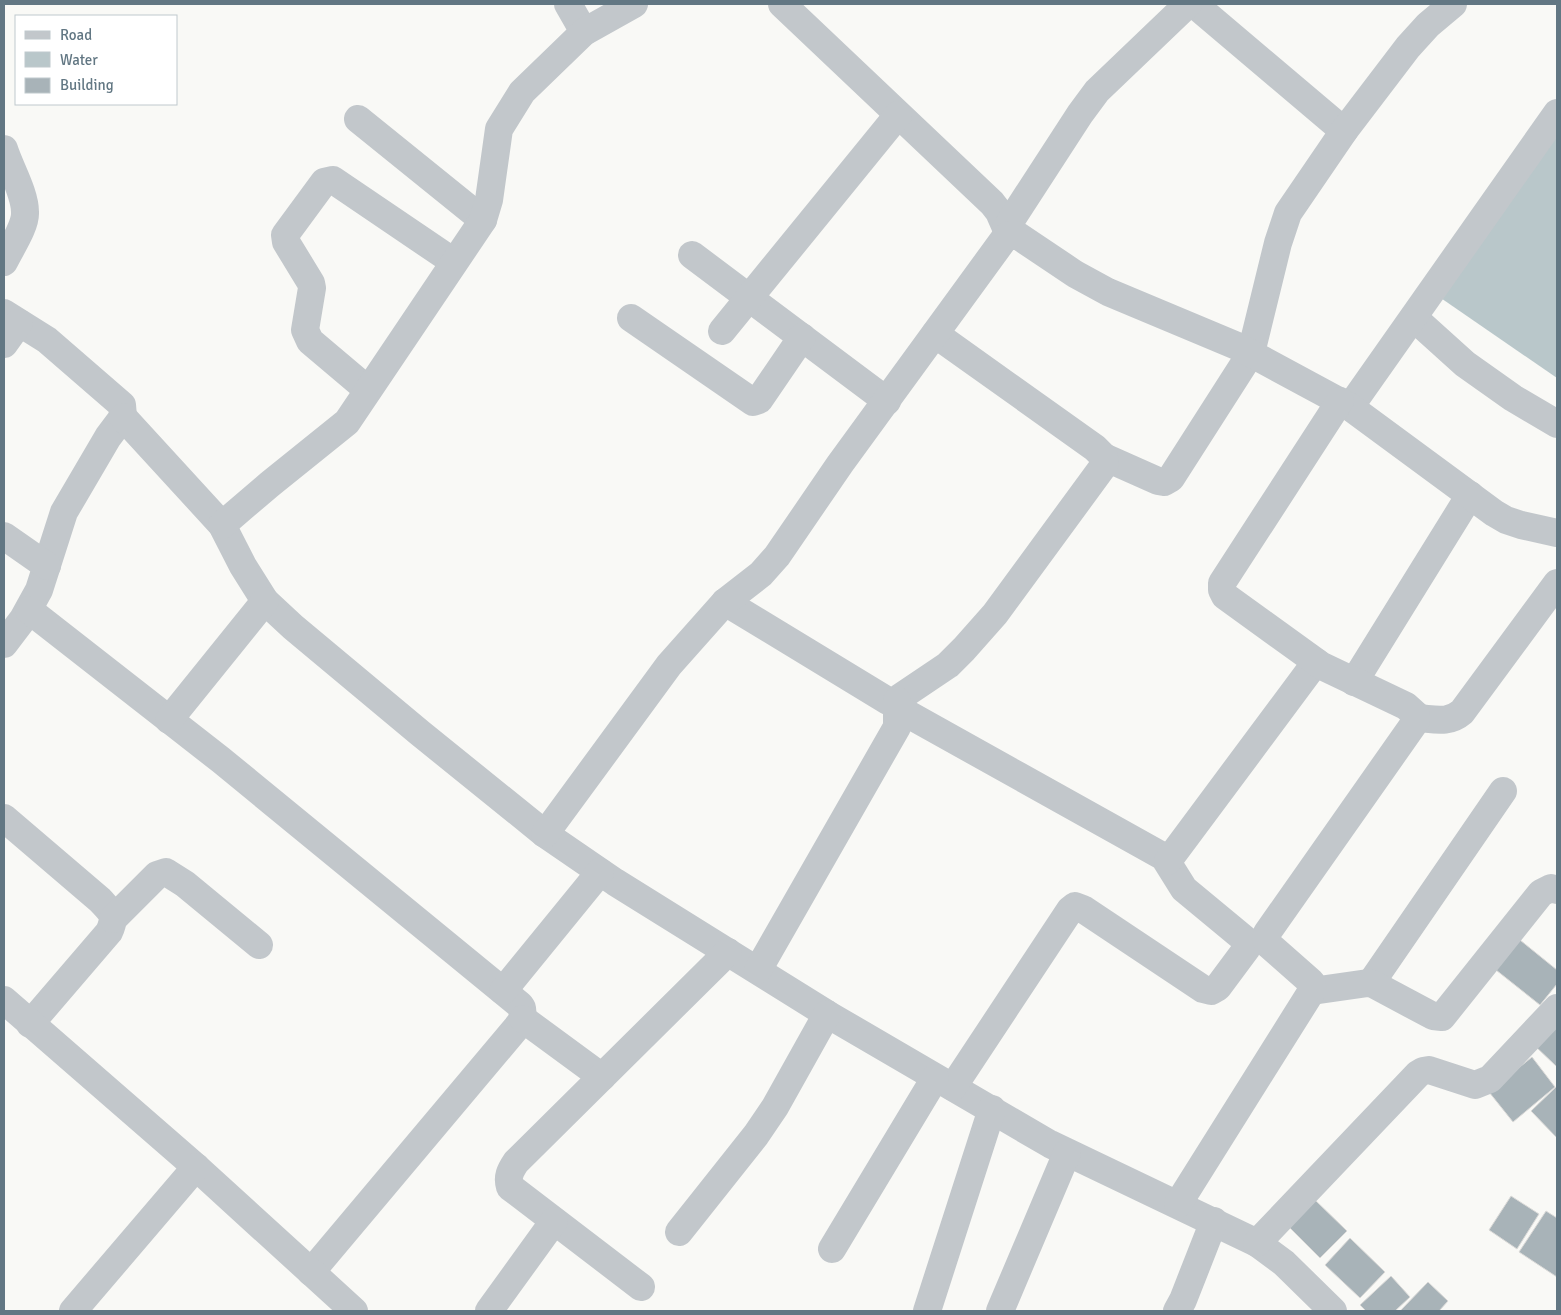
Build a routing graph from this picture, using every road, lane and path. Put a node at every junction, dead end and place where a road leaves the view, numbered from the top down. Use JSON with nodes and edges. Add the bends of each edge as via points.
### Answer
{"nodes":[{"id":1,"x":568,"y":4,"type":"edge"},
{"id":2,"x":634,"y":4,"type":"edge"},
{"id":3,"x":782,"y":4,"type":"edge"},
{"id":4,"x":1188,"y":4,"type":"edge"},
{"id":5,"x":1194,"y":4,"type":"edge"},
{"id":6,"x":1452,"y":4,"type":"edge"},
{"id":7,"x":584,"y":32,"type":"junction"},
{"id":8,"x":1557,"y":113,"type":"edge"},
{"id":9,"x":898,"y":115,"type":"junction"},
{"id":10,"x":358,"y":119,"type":"dead end"},
{"id":11,"x":1344,"y":131,"type":"junction"},
{"id":12,"x":4,"y":150,"type":"edge"},
{"id":13,"x":483,"y":220,"type":"junction"},
{"id":14,"x":1007,"y":231,"type":"junction"},
{"id":15,"x":692,"y":255,"type":"dead end"},
{"id":16,"x":4,"y":262,"type":"edge"},
{"id":17,"x":454,"y":262,"type":"junction"},
{"id":18,"x":749,"y":297,"type":"junction"},
{"id":19,"x":631,"y":318,"type":"dead end"},
{"id":20,"x":1414,"y":318,"type":"junction"},
{"id":21,"x":9,"y":326,"type":"edge"},
{"id":22,"x":722,"y":331,"type":"dead end"},
{"id":23,"x":935,"y":334,"type":"junction"},
{"id":24,"x":802,"y":338,"type":"junction"},
{"id":25,"x":1251,"y":353,"type":"junction"},
{"id":26,"x":368,"y":390,"type":"junction"},
{"id":27,"x":887,"y":401,"type":"junction"},
{"id":28,"x":1345,"y":404,"type":"junction"},
{"id":29,"x":123,"y":417,"type":"junction"},
{"id":30,"x":1557,"y":424,"type":"edge"},
{"id":31,"x":1104,"y":457,"type":"junction"},
{"id":32,"x":1470,"y":495,"type":"junction"},
{"id":33,"x":222,"y":524,"type":"junction"},
{"id":34,"x":1557,"y":533,"type":"edge"},
{"id":35,"x":4,"y":536,"type":"edge"},
{"id":36,"x":47,"y":566,"type":"junction"},
{"id":37,"x":1557,"y":583,"type":"edge"},
{"id":38,"x":265,"y":601,"type":"junction"},
{"id":39,"x":725,"y":602,"type":"junction"},
{"id":40,"x":29,"y":610,"type":"junction"},
{"id":41,"x":4,"y":644,"type":"edge"},
{"id":42,"x":1316,"y":662,"type":"junction"},
{"id":43,"x":1354,"y":682,"type":"junction"},
{"id":44,"x":897,"y":704,"type":"junction"},
{"id":45,"x":1417,"y":718,"type":"junction"},
{"id":46,"x":169,"y":720,"type":"junction"},
{"id":47,"x":1503,"y":791,"type":"dead end"},
{"id":48,"x":4,"y":818,"type":"edge"},
{"id":49,"x":545,"y":834,"type":"junction"},
{"id":50,"x":1168,"y":862,"type":"junction"},
{"id":51,"x":600,"y":872,"type":"junction"},
{"id":52,"x":1557,"y":890,"type":"edge"},
{"id":53,"x":113,"y":919,"type":"junction"},
{"id":54,"x":259,"y":945,"type":"dead end"},
{"id":55,"x":728,"y":952,"type":"junction"},
{"id":56,"x":758,"y":970,"type":"junction"},
{"id":57,"x":1371,"y":984,"type":"junction"},
{"id":58,"x":1312,"y":991,"type":"junction"},
{"id":59,"x":503,"y":992,"type":"junction"},
{"id":60,"x":4,"y":1000,"type":"edge"},
{"id":61,"x":1557,"y":1008,"type":"edge"},
{"id":62,"x":827,"y":1014,"type":"junction"},
{"id":63,"x":522,"y":1019,"type":"junction"},
{"id":64,"x":30,"y":1024,"type":"junction"},
{"id":65,"x":602,"y":1077,"type":"junction"},
{"id":66,"x":944,"y":1082,"type":"junction"},
{"id":67,"x":992,"y":1109,"type":"junction"},
{"id":68,"x":1067,"y":1153,"type":"junction"},
{"id":69,"x":196,"y":1166,"type":"junction"},
{"id":70,"x":1178,"y":1204,"type":"junction"},
{"id":71,"x":554,"y":1221,"type":"junction"},
{"id":72,"x":1214,"y":1221,"type":"junction"},
{"id":73,"x":679,"y":1232,"type":"dead end"},
{"id":74,"x":1257,"y":1243,"type":"junction"},
{"id":75,"x":832,"y":1249,"type":"dead end"},
{"id":76,"x":311,"y":1272,"type":"junction"},
{"id":77,"x":642,"y":1287,"type":"dead end"},
{"id":78,"x":87,"y":1307,"type":"edge"},
{"id":79,"x":354,"y":1311,"type":"edge"},
{"id":80,"x":489,"y":1311,"type":"edge"},
{"id":81,"x":927,"y":1311,"type":"edge"},
{"id":82,"x":1000,"y":1311,"type":"edge"},
{"id":83,"x":1176,"y":1311,"type":"edge"},
{"id":84,"x":1333,"y":1311,"type":"edge"}],
"edges":[{"from":1,"to":7,"type":"street"},
{"from":2,"to":7,"type":"street"},
{"from":3,"to":9,"type":"street"},
{"from":4,"to":14,"type":"street","via":[[1097,91]]},
{"from":5,"to":11,"type":"street"},
{"from":6,"to":11,"type":"street","via":[[1408,47]]},
{"from":7,"to":13,"type":"street","via":[[522,92],[499,129]]},
{"from":8,"to":20,"type":"street"},
{"from":9,"to":14,"type":"street","via":[[992,202]]},
{"from":9,"to":18,"type":"street"},
{"from":10,"to":13,"type":"street"},
{"from":11,"to":25,"type":"street","via":[[1288,213]]},
{"from":12,"to":16,"type":"street","via":[[26,213]]},
{"from":13,"to":17,"type":"street"},
{"from":14,"to":23,"type":"street"},
{"from":14,"to":25,"type":"street","via":[[1108,292]]},
{"from":15,"to":18,"type":"street"},
{"from":17,"to":26,"type":"street"},
{"from":17,"to":26,"type":"street","via":[[333,180],[324,182],[285,235],[312,288],[306,335]]},
{"from":18,"to":22,"type":"street"},
{"from":18,"to":24,"type":"street"},
{"from":19,"to":24,"type":"street","via":[[753,402],[759,400]]},
{"from":20,"to":28,"type":"street"},
{"from":20,"to":30,"type":"street","via":[[1465,364]]},
{"from":21,"to":29,"type":"street","via":[[47,340],[122,405]]},
{"from":23,"to":27,"type":"street"},
{"from":23,"to":31,"type":"street"},
{"from":24,"to":27,"type":"street"},
{"from":25,"to":28,"type":"street"},
{"from":25,"to":31,"type":"street","via":[[1167,482]]},
{"from":26,"to":33,"type":"street","via":[[347,422]]},
{"from":27,"to":39,"type":"street","via":[[777,556],[761,574]]},
{"from":28,"to":32,"type":"street"},
{"from":28,"to":42,"type":"street","via":[[1222,583],[1225,596]]},
{"from":29,"to":33,"type":"street"},
{"from":29,"to":36,"type":"street","via":[[64,512]]},
{"from":31,"to":44,"type":"street","via":[[1102,468],[989,621],[956,658]]},
{"from":32,"to":34,"type":"street","via":[[1506,520]]},
{"from":32,"to":43,"type":"street"},
{"from":33,"to":38,"type":"street"},
{"from":35,"to":36,"type":"street"},
{"from":36,"to":40,"type":"street"},
{"from":37,"to":45,"type":"street","via":[[1462,712],[1447,720]]},
{"from":38,"to":46,"type":"street"},
{"from":38,"to":49,"type":"street"},
{"from":39,"to":44,"type":"street"},
{"from":39,"to":49,"type":"street","via":[[669,665]]},
{"from":40,"to":41,"type":"street"},
{"from":40,"to":46,"type":"street"},
{"from":42,"to":43,"type":"street"},
{"from":42,"to":50,"type":"street"},
{"from":43,"to":45,"type":"street","via":[[1406,706]]},
{"from":44,"to":50,"type":"street","via":[[1161,855]]},
{"from":44,"to":56,"type":"street","via":[[894,734]]},
{"from":45,"to":58,"type":"street","via":[[1267,933],[1269,945],[1311,982]]},
{"from":46,"to":59,"type":"street"},
{"from":47,"to":57,"type":"street"},
{"from":48,"to":53,"type":"street","via":[[100,900]]},
{"from":49,"to":51,"type":"street"},
{"from":50,"to":66,"type":"street","via":[[1178,881],[1190,894],[1248,942],[1218,988],[1211,991],[1203,989],[1075,906]]},
{"from":51,"to":55,"type":"street"},
{"from":51,"to":59,"type":"street"},
{"from":52,"to":57,"type":"street","via":[[1551,888],[1541,893],[1442,1016],[1433,1016]]},
{"from":53,"to":54,"type":"street","via":[[157,875],[166,872]]},
{"from":53,"to":64,"type":"street","via":[[109,932]]},
{"from":55,"to":56,"type":"street"},
{"from":55,"to":65,"type":"street"},
{"from":56,"to":62,"type":"street"},
{"from":57,"to":58,"type":"street"},
{"from":58,"to":70,"type":"street"},
{"from":59,"to":63,"type":"street","via":[[520,1005]]},
{"from":60,"to":64,"type":"street"},
{"from":61,"to":74,"type":"street","via":[[1490,1079],[1479,1085],[1429,1070],[1418,1074]]},
{"from":62,"to":66,"type":"street"},
{"from":62,"to":73,"type":"street","via":[[756,1135]]},
{"from":63,"to":65,"type":"street"},
{"from":63,"to":76,"type":"street"},
{"from":64,"to":69,"type":"street"},
{"from":65,"to":71,"type":"street","via":[[516,1162],[510,1172],[510,1188]]},
{"from":66,"to":67,"type":"street"},
{"from":66,"to":75,"type":"street"},
{"from":67,"to":68,"type":"street"},
{"from":67,"to":81,"type":"street"},
{"from":68,"to":70,"type":"street"},
{"from":68,"to":82,"type":"street"},
{"from":69,"to":76,"type":"street"},
{"from":69,"to":78,"type":"street"},
{"from":70,"to":72,"type":"street"},
{"from":71,"to":77,"type":"street"},
{"from":71,"to":80,"type":"street"},
{"from":72,"to":74,"type":"street"},
{"from":72,"to":83,"type":"street"},
{"from":74,"to":84,"type":"street","via":[[1284,1263]]},
{"from":76,"to":79,"type":"street"}]}
